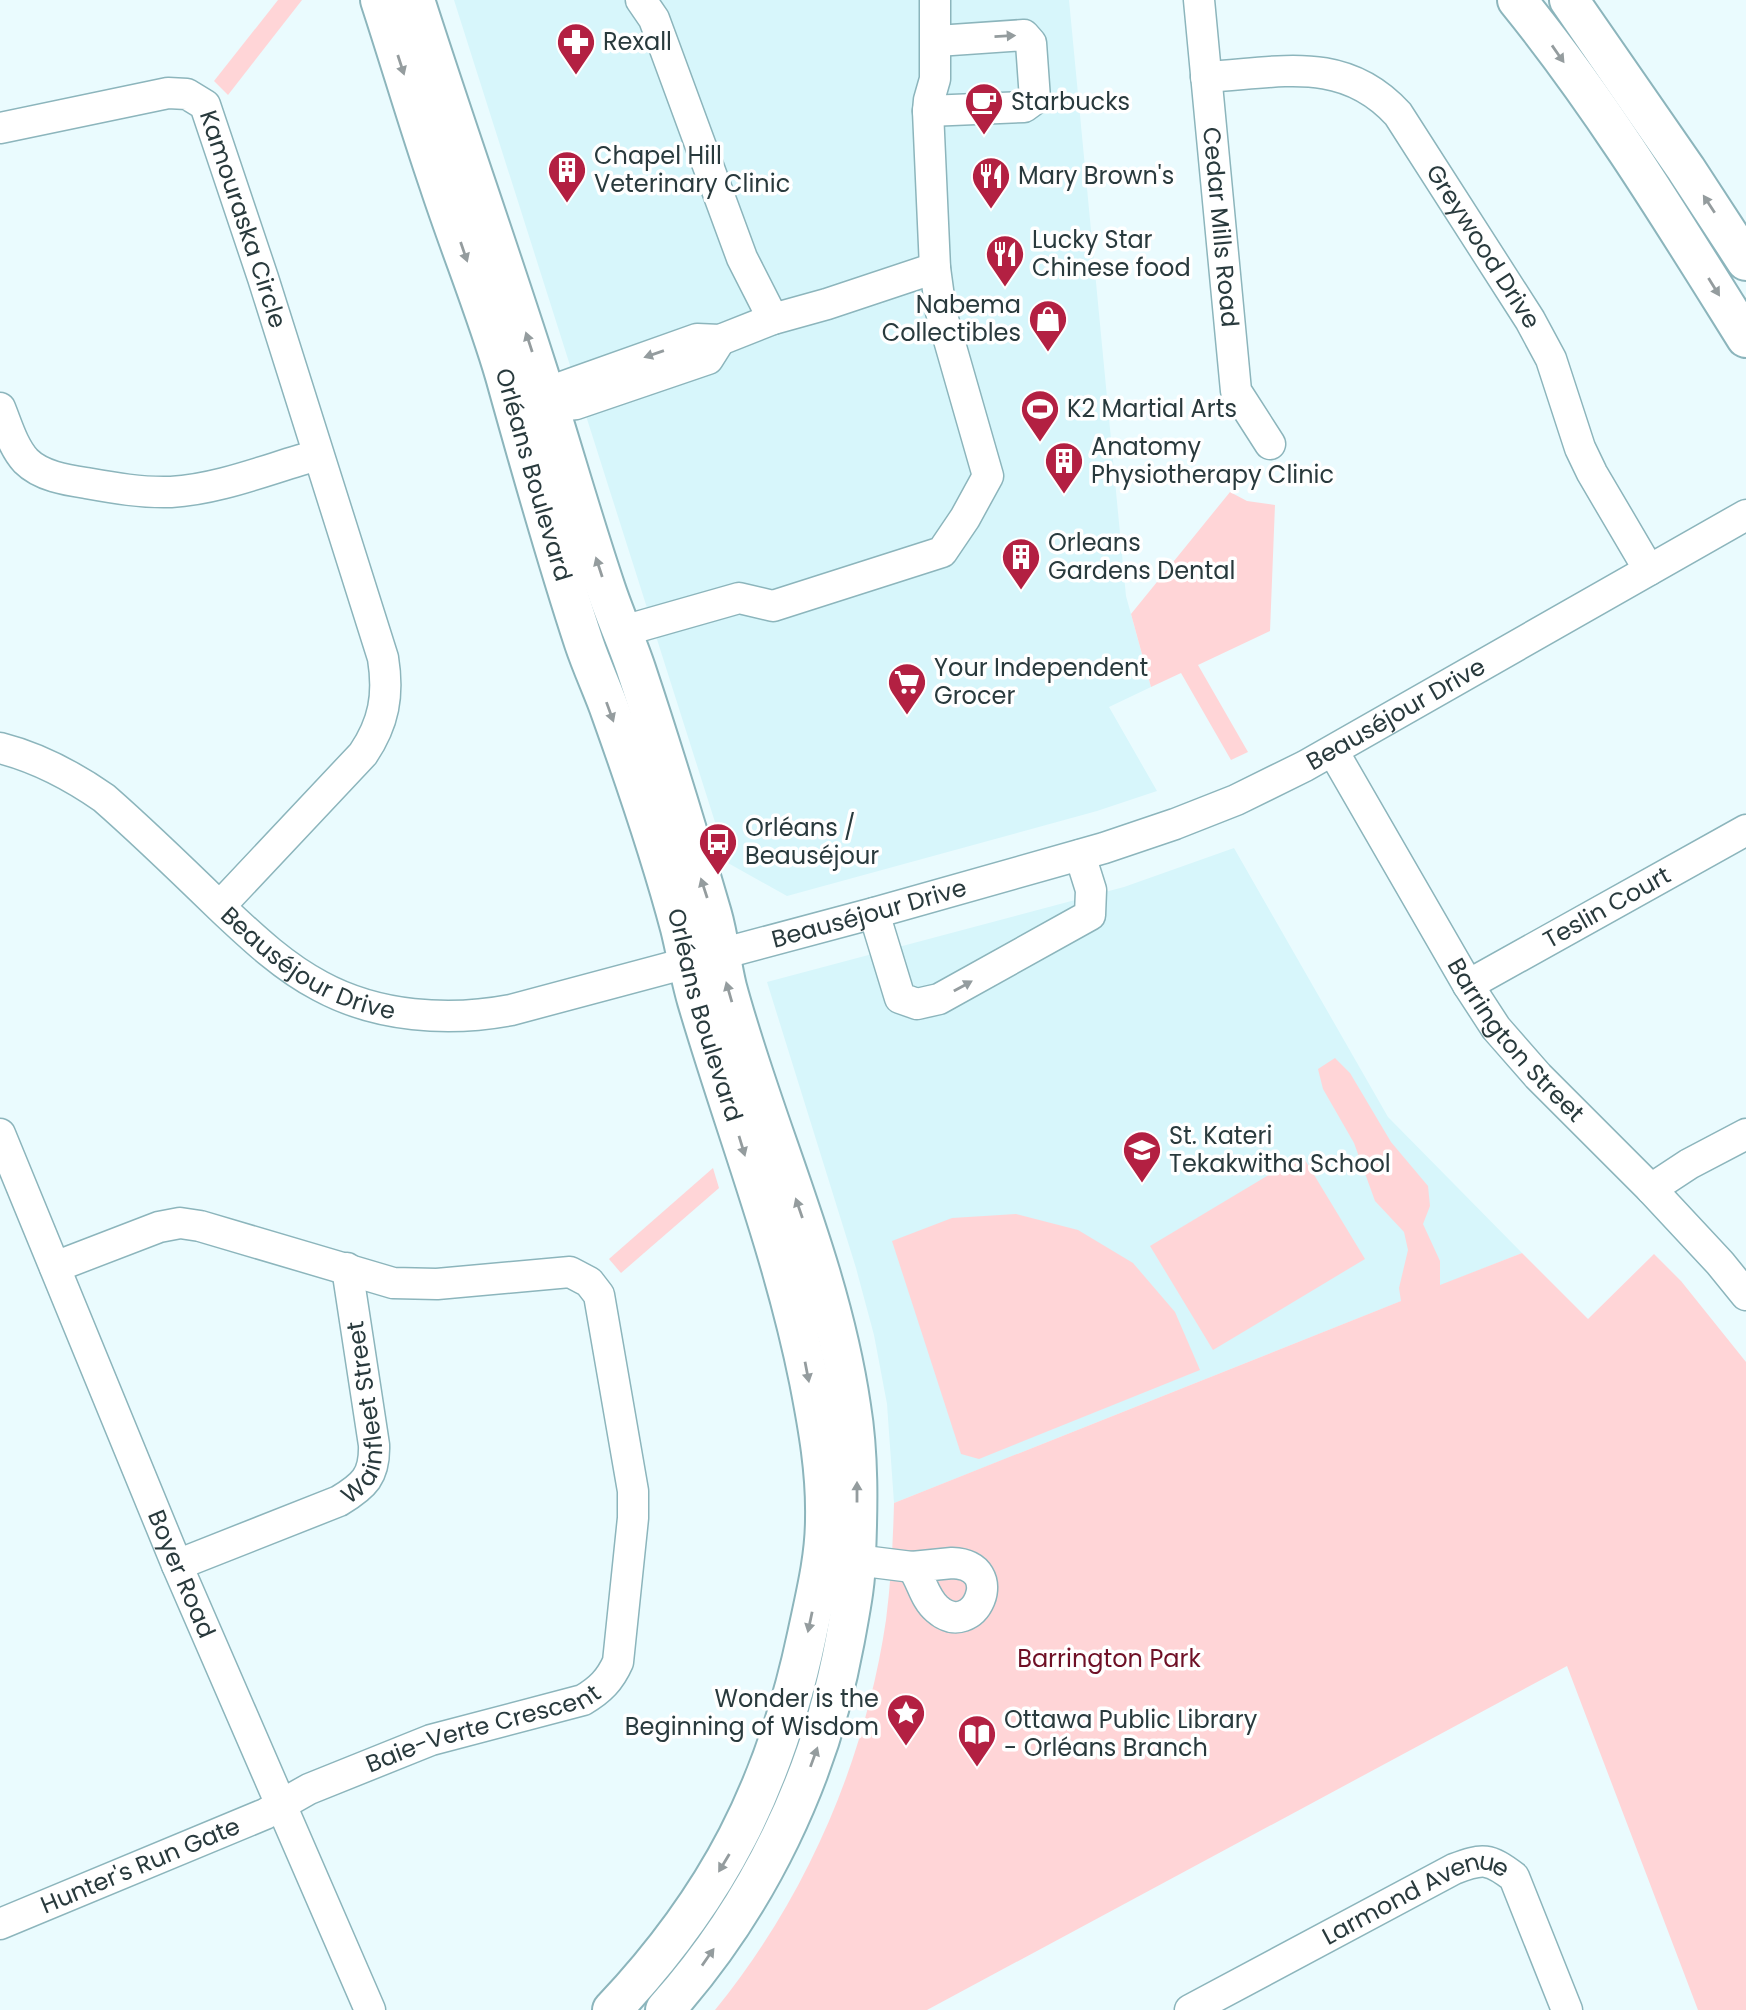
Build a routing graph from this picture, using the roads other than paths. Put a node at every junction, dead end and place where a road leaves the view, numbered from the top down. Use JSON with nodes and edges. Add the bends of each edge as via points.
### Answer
{"nodes":[{"id":1,"x":380,"y":0,"type":"edge"},
{"id":2,"x":415,"y":0,"type":"edge"},
{"id":3,"x":641,"y":0,"type":"edge"},
{"id":4,"x":935,"y":0,"type":"edge"},
{"id":5,"x":1199,"y":0,"type":"edge"},
{"id":6,"x":1517,"y":0,"type":"edge"},
{"id":7,"x":1569,"y":0,"type":"edge"},
{"id":8,"x":937,"y":41,"type":"junction"},
{"id":9,"x":1206,"y":77,"type":"junction"},
{"id":10,"x":928,"y":111,"type":"junction"},
{"id":11,"x":0,"y":128,"type":"edge"},
{"id":12,"x":1746,"y":261,"type":"edge"},
{"id":13,"x":935,"y":268,"type":"junction"},
{"id":14,"x":774,"y":319,"type":"junction"},
{"id":15,"x":1746,"y":338,"type":"edge"},
{"id":16,"x":0,"y":408,"type":"edge"},
{"id":17,"x":532,"y":412,"type":"junction"},
{"id":18,"x":1270,"y":444,"type":"dead end"},
{"id":19,"x":318,"y":456,"type":"junction"},
{"id":20,"x":1746,"y":515,"type":"edge"},
{"id":21,"x":1649,"y":569,"type":"junction"},
{"id":22,"x":623,"y":631,"type":"junction"},
{"id":23,"x":0,"y":748,"type":"edge"},
{"id":24,"x":1333,"y":751,"type":"junction"},
{"id":25,"x":1746,"y":830,"type":"edge"},
{"id":26,"x":1080,"y":855,"type":"junction"},
{"id":27,"x":220,"y":906,"type":"junction"},
{"id":28,"x":874,"y":913,"type":"junction"},
{"id":29,"x":704,"y":959,"type":"junction"},
{"id":30,"x":1468,"y":985,"type":"junction"},
{"id":31,"x":0,"y":1134,"type":"edge"},
{"id":32,"x":1746,"y":1134,"type":"edge"},
{"id":33,"x":1651,"y":1189,"type":"junction"},
{"id":34,"x":54,"y":1267,"type":"junction"},
{"id":35,"x":346,"y":1268,"type":"junction"},
{"id":36,"x":1746,"y":1295,"type":"edge"},
{"id":37,"x":840,"y":1557,"type":"junction"},
{"id":38,"x":177,"y":1565,"type":"junction"},
{"id":39,"x":912,"y":1567,"type":"dead end"},
{"id":40,"x":282,"y":1804,"type":"junction"},
{"id":41,"x":0,"y":1924,"type":"edge"},
{"id":42,"x":370,"y":2010,"type":"edge"},
{"id":43,"x":612,"y":2010,"type":"edge"},
{"id":44,"x":665,"y":2010,"type":"edge"},
{"id":45,"x":1190,"y":2010,"type":"edge"},
{"id":46,"x":1567,"y":2010,"type":"edge"}],
"edges":[{"from":1,"to":17,"type":"main road","name":"Orléans Boulevard","one_way":true,"via":[[506,378]]},
{"from":17,"to":2,"type":"main road","name":"Orléans Boulevard","one_way":true},
{"from":3,"to":14,"type":"street","via":[[654,19],[742,258]]},
{"from":4,"to":8,"type":"street"},
{"from":5,"to":9,"type":"street","name":"Cedar Mills Road"},
{"from":6,"to":15,"type":"main road","one_way":true,"via":[[1652,188]]},
{"from":12,"to":7,"type":"main road","one_way":true},
{"from":8,"to":10,"type":"street"},
{"from":8,"to":10,"type":"street","one_way":true,"via":[[1024,35],[1031,43],[1035,99],[1024,107]]},
{"from":9,"to":18,"type":"street","name":"Cedar Mills Road","via":[[1236,391]]},
{"from":9,"to":21,"type":"street","name":"Greywood Drive","via":[[1324,71],[1344,76],[1384,98],[1530,320],[1551,359],[1580,448]]},
{"from":10,"to":13,"type":"street"},
{"from":11,"to":19,"type":"street","name":"Kamouraska Circle","via":[[168,93],[187,94],[205,105]]},
{"from":13,"to":14,"type":"street"},
{"from":13,"to":22,"type":"street","via":[[940,312],[988,476],[943,552],[773,606],[739,598]]},
{"from":14,"to":17,"type":"street","via":[[720,340],[708,359],[576,404]]},
{"from":16,"to":19,"type":"street","via":[[26,461],[67,480],[130,491],[208,487]]},
{"from":22,"to":17,"type":"main road","name":"Orléans Boulevard","one_way":true},
{"from":17,"to":29,"type":"main road","name":"Orléans Boulevard","one_way":true,"via":[[586,648],[680,930]]},
{"from":19,"to":27,"type":"street","name":"Kamouraska Circle","via":[[383,659],[387,693],[383,716],[363,754]]},
{"from":20,"to":21,"type":"street","name":"Beauséjour Drive"},
{"from":21,"to":24,"type":"street","name":"Beauséjour Drive"},
{"from":29,"to":22,"type":"main road","name":"Orléans Boulevard","one_way":true,"via":[[714,920]]},
{"from":23,"to":27,"type":"street","name":"Beauséjour Drive","via":[[42,761],[104,798]]},
{"from":24,"to":26,"type":"street","name":"Beauséjour Drive","via":[[1236,800]]},
{"from":24,"to":30,"type":"street","name":"Barrington Street"},
{"from":25,"to":30,"type":"street","name":"Teslin Court"},
{"from":26,"to":28,"type":"street","name":"Beauséjour Drive"},
{"from":28,"to":26,"type":"street","one_way":true,"via":[[900,998],[917,1004],[939,999],[1090,915],[1091,890]]},
{"from":27,"to":29,"type":"street","name":"Beauséjour Drive","via":[[268,951],[320,986],[367,1005],[414,1015],[461,1017],[511,1010]]},
{"from":28,"to":29,"type":"street","name":"Beauséjour Drive"},
{"from":29,"to":37,"type":"main road","name":"Orléans Boulevard","via":[[699,1009],[798,1325],[824,1470],[825,1522]]},
{"from":30,"to":33,"type":"street","name":"Barrington Street","via":[[1496,1028],[1538,1076]]},
{"from":31,"to":34,"type":"street","name":"Boyer Road"},
{"from":32,"to":33,"type":"street"},
{"from":33,"to":36,"type":"street","name":"Barrington Street"},
{"from":34,"to":35,"type":"street","name":"Baie-Verte Crescent","via":[[180,1223]]},
{"from":34,"to":38,"type":"street","name":"Boyer Road"},
{"from":35,"to":38,"type":"street","name":"Wainfleet Street","via":[[374,1445],[369,1477],[339,1501]]},
{"from":35,"to":40,"type":"street","name":"Baie-Verte Crescent","via":[[415,1285],[570,1272],[589,1282],[599,1295],[632,1491],[622,1635],[612,1675],[583,1700],[431,1740]]},
{"from":37,"to":39,"type":"street"},
{"from":37,"to":43,"type":"main road","name":"Orléans Boulevard","one_way":true,"via":[[755,1802],[732,1848],[684,1926]]},
{"from":44,"to":37,"type":"main road","name":"Orléans Boulevard","one_way":true,"via":[[706,1961],[757,1882],[802,1789],[823,1731],[852,1600]]},
{"from":38,"to":40,"type":"street","name":"Boyer Road"},
{"from":40,"to":41,"type":"street","name":"Hunter's Run Gate"},
{"from":40,"to":42,"type":"street","name":"Boyer Road"},
{"from":45,"to":46,"type":"street","name":"Larmond Avenue","via":[[1475,1861],[1495,1863],[1514,1877]]}]}
